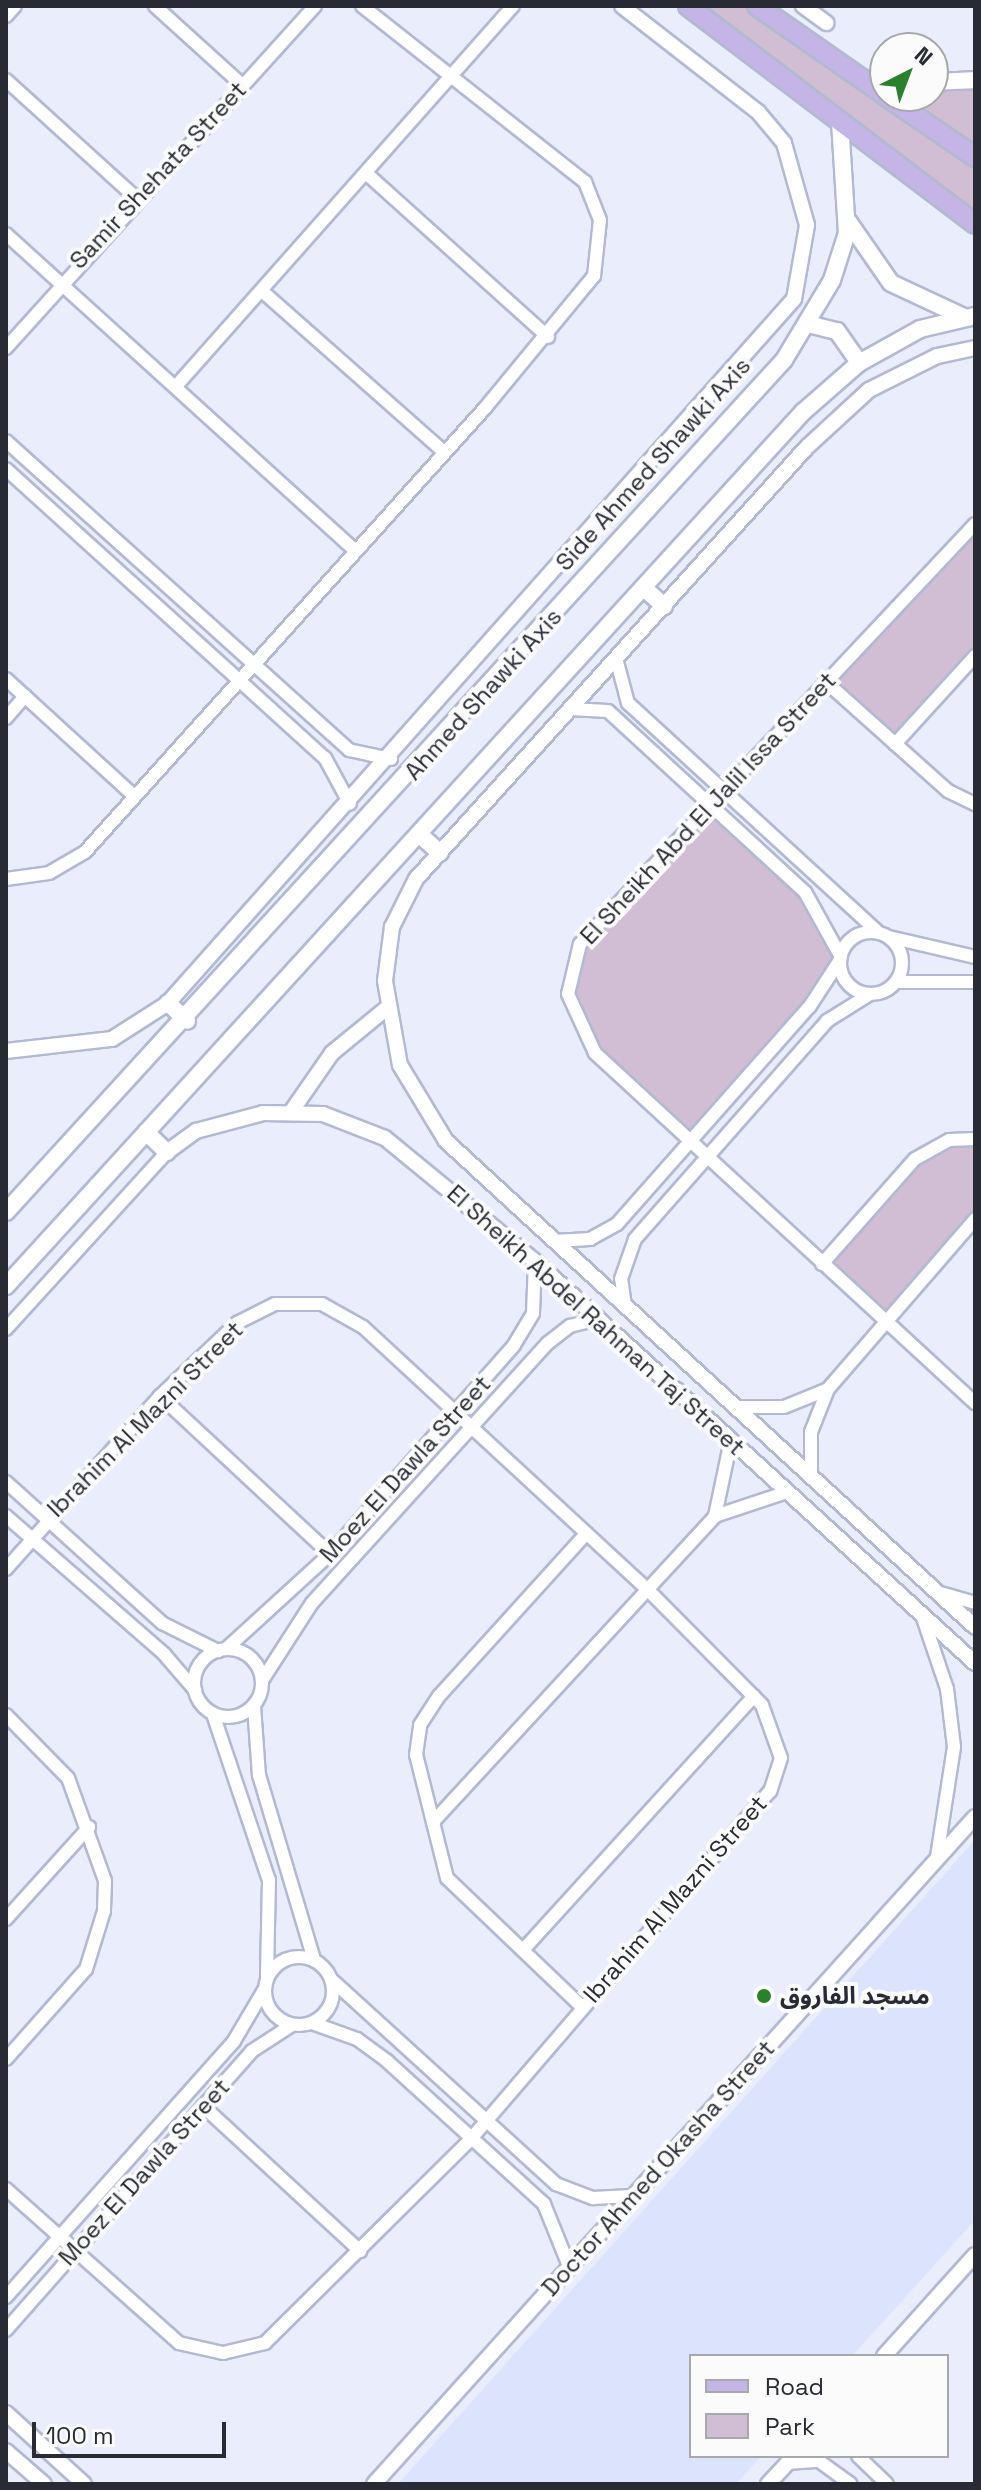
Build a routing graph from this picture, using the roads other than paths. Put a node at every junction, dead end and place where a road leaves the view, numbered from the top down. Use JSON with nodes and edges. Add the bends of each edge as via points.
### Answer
{"nodes":[{"id":1,"x":15,"y":6,"type":"edge"},
{"id":2,"x":155,"y":6,"type":"edge"},
{"id":3,"x":315,"y":6,"type":"edge"},
{"id":4,"x":362,"y":6,"type":"edge"},
{"id":5,"x":513,"y":6,"type":"edge"},
{"id":6,"x":688,"y":6,"type":"edge"},
{"id":7,"x":757,"y":6,"type":"edge"},
{"id":8,"x":803,"y":6,"type":"edge"},
{"id":9,"x":626,"y":9,"type":"edge"},
{"id":10,"x":6,"y":16,"type":"edge"},
{"id":11,"x":826,"y":23,"type":"dead end"},
{"id":12,"x":452,"y":75,"type":"junction"},
{"id":13,"x":6,"y":80,"type":"edge"},
{"id":14,"x":863,"y":80,"type":"junction"},
{"id":15,"x":869,"y":80,"type":"edge"},
{"id":16,"x":975,"y":80,"type":"edge"},
{"id":17,"x":949,"y":81,"type":"edge"},
{"id":18,"x":869,"y":84,"type":"edge"},
{"id":19,"x":242,"y":85,"type":"junction"},
{"id":20,"x":909,"y":112,"type":"edge"},
{"id":21,"x":840,"y":122,"type":"junction"},
{"id":22,"x":975,"y":157,"type":"edge"},
{"id":23,"x":366,"y":173,"type":"junction"},
{"id":24,"x":136,"y":198,"type":"junction"},
{"id":25,"x":848,"y":220,"type":"junction"},
{"id":26,"x":975,"y":224,"type":"edge"},
{"id":27,"x":6,"y":234,"type":"edge"},
{"id":28,"x":61,"y":282,"type":"junction"},
{"id":29,"x":262,"y":291,"type":"junction"},
{"id":30,"x":970,"y":316,"type":"edge"},
{"id":31,"x":808,"y":324,"type":"junction"},
{"id":32,"x":548,"y":337,"type":"junction"},
{"id":33,"x":6,"y":348,"type":"edge"},
{"id":34,"x":975,"y":348,"type":"edge"},
{"id":35,"x":859,"y":363,"type":"junction"},
{"id":36,"x":177,"y":385,"type":"junction"},
{"id":37,"x":6,"y":441,"type":"edge"},
{"id":38,"x":443,"y":451,"type":"junction"},
{"id":39,"x":6,"y":469,"type":"edge"},
{"id":40,"x":975,"y":524,"type":"edge"},
{"id":41,"x":354,"y":549,"type":"junction"},
{"id":42,"x":644,"y":588,"type":"junction"},
{"id":43,"x":664,"y":606,"type":"junction"},
{"id":44,"x":975,"y":656,"type":"edge"},
{"id":45,"x":616,"y":658,"type":"junction"},
{"id":46,"x":250,"y":664,"type":"junction"},
{"id":47,"x":6,"y":679,"type":"edge"},
{"id":48,"x":237,"y":679,"type":"junction"},
{"id":49,"x":825,"y":681,"type":"junction"},
{"id":50,"x":25,"y":696,"type":"junction"},
{"id":51,"x":570,"y":709,"type":"junction"},
{"id":52,"x":6,"y":718,"type":"edge"},
{"id":53,"x":895,"y":744,"type":"junction"},
{"id":54,"x":391,"y":759,"type":"junction"},
{"id":55,"x":725,"y":790,"type":"junction"},
{"id":56,"x":134,"y":796,"type":"junction"},
{"id":57,"x":350,"y":804,"type":"junction"},
{"id":58,"x":975,"y":804,"type":"edge"},
{"id":59,"x":711,"y":805,"type":"junction"},
{"id":60,"x":419,"y":834,"type":"junction"},
{"id":61,"x":440,"y":853,"type":"junction"},
{"id":62,"x":6,"y":879,"type":"edge"},
{"id":63,"x":883,"y":935,"type":"junction"},
{"id":64,"x":975,"y":957,"type":"edge"},
{"id":65,"x":840,"y":958,"type":"junction"},
{"id":66,"x":896,"y":982,"type":"junction"},
{"id":67,"x":975,"y":982,"type":"edge"},
{"id":68,"x":870,"y":994,"type":"junction"},
{"id":69,"x":168,"y":1003,"type":"junction"},
{"id":70,"x":388,"y":1007,"type":"junction"},
{"id":71,"x":187,"y":1021,"type":"junction"},
{"id":72,"x":6,"y":1051,"type":"edge"},
{"id":73,"x":291,"y":1112,"type":"junction"},
{"id":74,"x":146,"y":1132,"type":"junction"},
{"id":75,"x":975,"y":1139,"type":"edge"},
{"id":76,"x":691,"y":1142,"type":"junction"},
{"id":77,"x":167,"y":1152,"type":"junction"},
{"id":78,"x":708,"y":1158,"type":"junction"},
{"id":79,"x":6,"y":1212,"type":"edge"},
{"id":80,"x":975,"y":1219,"type":"edge"},
{"id":81,"x":554,"y":1241,"type":"junction"},
{"id":82,"x":535,"y":1261,"type":"junction"},
{"id":83,"x":822,"y":1264,"type":"junction"},
{"id":84,"x":6,"y":1286,"type":"edge"},
{"id":85,"x":625,"y":1306,"type":"junction"},
{"id":86,"x":599,"y":1319,"type":"junction"},
{"id":87,"x":884,"y":1322,"type":"junction"},
{"id":88,"x":6,"y":1329,"type":"edge"},
{"id":89,"x":828,"y":1389,"type":"junction"},
{"id":90,"x":160,"y":1396,"type":"junction"},
{"id":91,"x":975,"y":1403,"type":"edge"},
{"id":92,"x":735,"y":1407,"type":"junction"},
{"id":93,"x":457,"y":1413,"type":"junction"},
{"id":94,"x":476,"y":1431,"type":"junction"},
{"id":95,"x":731,"y":1440,"type":"junction"},
{"id":96,"x":811,"y":1477,"type":"junction"},
{"id":97,"x":6,"y":1482,"type":"edge"},
{"id":98,"x":787,"y":1492,"type":"junction"},
{"id":99,"x":6,"y":1516,"type":"edge"},
{"id":100,"x":715,"y":1516,"type":"junction"},
{"id":101,"x":46,"y":1519,"type":"junction"},
{"id":102,"x":586,"y":1534,"type":"junction"},
{"id":103,"x":30,"y":1539,"type":"junction"},
{"id":104,"x":330,"y":1554,"type":"junction"},
{"id":105,"x":6,"y":1569,"type":"edge"},
{"id":106,"x":647,"y":1589,"type":"junction"},
{"id":107,"x":937,"y":1592,"type":"junction"},
{"id":108,"x":975,"y":1603,"type":"edge"},
{"id":109,"x":922,"y":1615,"type":"junction"},
{"id":110,"x":975,"y":1627,"type":"edge"},
{"id":111,"x":222,"y":1650,"type":"junction"},
{"id":112,"x":975,"y":1663,"type":"edge"},
{"id":113,"x":263,"y":1679,"type":"junction"},
{"id":114,"x":195,"y":1690,"type":"junction"},
{"id":115,"x":754,"y":1696,"type":"junction"},
{"id":116,"x":254,"y":1706,"type":"junction"},
{"id":117,"x":213,"y":1714,"type":"junction"},
{"id":118,"x":6,"y":1715,"type":"edge"},
{"id":119,"x":975,"y":1817,"type":"edge"},
{"id":120,"x":433,"y":1822,"type":"junction"},
{"id":121,"x":89,"y":1827,"type":"junction"},
{"id":122,"x":935,"y":1862,"type":"junction"},
{"id":123,"x":6,"y":1919,"type":"edge"},
{"id":124,"x":523,"y":1950,"type":"junction"},
{"id":125,"x":314,"y":1960,"type":"junction"},
{"id":126,"x":333,"y":1981,"type":"junction"},
{"id":127,"x":266,"y":1984,"type":"junction"},
{"id":128,"x":581,"y":2006,"type":"junction"},
{"id":129,"x":312,"y":2023,"type":"junction"},
{"id":130,"x":292,"y":2025,"type":"junction"},
{"id":131,"x":6,"y":2059,"type":"edge"},
{"id":132,"x":203,"y":2106,"type":"junction"},
{"id":133,"x":486,"y":2119,"type":"junction"},
{"id":134,"x":470,"y":2140,"type":"junction"},
{"id":135,"x":6,"y":2189,"type":"edge"},
{"id":136,"x":631,"y":2196,"type":"junction"},
{"id":137,"x":60,"y":2237,"type":"junction"},
{"id":138,"x":75,"y":2250,"type":"junction"},
{"id":139,"x":360,"y":2251,"type":"junction"},
{"id":140,"x":975,"y":2255,"type":"edge"},
{"id":141,"x":569,"y":2266,"type":"junction"},
{"id":142,"x":6,"y":2297,"type":"edge"},
{"id":143,"x":6,"y":2330,"type":"edge"},
{"id":144,"x":886,"y":2354,"type":"edge"},
{"id":145,"x":6,"y":2413,"type":"edge"},
{"id":146,"x":6,"y":2451,"type":"edge"},
{"id":147,"x":860,"y":2458,"type":"edge"},
{"id":148,"x":56,"y":2459,"type":"junction"},
{"id":149,"x":790,"y":2460,"type":"edge"},
{"id":150,"x":41,"y":2481,"type":"edge"},
{"id":151,"x":84,"y":2484,"type":"edge"},
{"id":152,"x":374,"y":2484,"type":"edge"},
{"id":153,"x":768,"y":2484,"type":"edge"},
{"id":154,"x":851,"y":2484,"type":"edge"},
{"id":155,"x":887,"y":2484,"type":"edge"}],
"edges":[{"from":1,"to":10,"type":"street"},
{"from":2,"to":19,"type":"street"},
{"from":3,"to":19,"type":"street","name":"Samir Shehata Street"},
{"from":4,"to":12,"type":"street"},
{"from":5,"to":12,"type":"street"},
{"from":6,"to":21,"type":"main road"},
{"from":7,"to":14,"type":"main road"},
{"from":8,"to":11,"type":"street"},
{"from":9,"to":54,"type":"street","name":"Side Ahmed Shawki Axis","via":[[758,112],[784,143],[807,225],[794,299]]},
{"from":12,"to":23,"type":"street"},
{"from":12,"to":32,"type":"street","via":[[574,170],[599,207],[594,276]]},
{"from":13,"to":24,"type":"street"},
{"from":14,"to":15,"type":"main road"},
{"from":14,"to":18,"type":"main road"},
{"from":16,"to":17,"type":"main road"},
{"from":19,"to":24,"type":"street","name":"Samir Shehata Street"},
{"from":20,"to":22,"type":"main road"},
{"from":21,"to":25,"type":"main road","name":"Ahmed Shawki Axis"},
{"from":21,"to":26,"type":"main road"},
{"from":23,"to":29,"type":"street"},
{"from":23,"to":32,"type":"street"},
{"from":24,"to":28,"type":"street","name":"Samir Shehata Street"},
{"from":25,"to":30,"type":"main road","via":[[891,283]]},
{"from":25,"to":31,"type":"main road","name":"Ahmed Shawki Axis","via":[[832,280]]},
{"from":27,"to":28,"type":"street"},
{"from":28,"to":33,"type":"street","name":"Samir Shehata Street"},
{"from":28,"to":36,"type":"street"},
{"from":29,"to":36,"type":"street"},
{"from":29,"to":38,"type":"street"},
{"from":30,"to":35,"type":"main road","name":"Ahmed Shawki Axis","via":[[920,329]]},
{"from":31,"to":35,"type":"main road","via":[[837,331]]},
{"from":31,"to":71,"type":"main road","name":"Ahmed Shawki Axis"},
{"from":32,"to":38,"type":"street"},
{"from":34,"to":43,"type":"street","via":[[905,369],[836,416]]},
{"from":35,"to":42,"type":"main road","name":"Ahmed Shawki Axis","via":[[803,412]]},
{"from":36,"to":41,"type":"street"},
{"from":37,"to":46,"type":"street"},
{"from":38,"to":41,"type":"street"},
{"from":39,"to":48,"type":"street"},
{"from":40,"to":49,"type":"street","name":"El Sheikh Abd El Jalil Issa Street"},
{"from":41,"to":46,"type":"street"},
{"from":42,"to":43,"type":"main road"},
{"from":42,"to":60,"type":"main road","name":"Ahmed Shawki Axis"},
{"from":43,"to":45,"type":"street"},
{"from":44,"to":53,"type":"street"},
{"from":45,"to":51,"type":"street"},
{"from":45,"to":55,"type":"street","via":[[628,703]]},
{"from":46,"to":48,"type":"street"},
{"from":46,"to":54,"type":"street","via":[[349,750]]},
{"from":47,"to":50,"type":"street"},
{"from":48,"to":56,"type":"street"},
{"from":48,"to":57,"type":"street","via":[[335,768]]},
{"from":49,"to":53,"type":"street"},
{"from":49,"to":55,"type":"street","name":"El Sheikh Abd El Jalil Issa Street"},
{"from":50,"to":52,"type":"street"},
{"from":50,"to":56,"type":"street"},
{"from":51,"to":59,"type":"street","via":[[608,711]]},
{"from":51,"to":61,"type":"street"},
{"from":53,"to":58,"type":"street","via":[[948,791]]},
{"from":54,"to":57,"type":"street","name":"Side Ahmed Shawki Axis"},
{"from":55,"to":59,"type":"street","name":"El Sheikh Abd El Jalil Issa Street"},
{"from":55,"to":63,"type":"street"},
{"from":56,"to":62,"type":"street","via":[[85,852],[41,876]]},
{"from":57,"to":69,"type":"street","name":"Side Ahmed Shawki Axis"},
{"from":59,"to":65,"type":"street","via":[[805,892]]},
{"from":59,"to":76,"type":"street","name":"El Sheikh Abd El Jalil Issa Street","via":[[580,944],[568,977],[573,1015],[595,1053]]},
{"from":60,"to":61,"type":"main road"},
{"from":60,"to":74,"type":"main road","name":"Ahmed Shawki Axis"},
{"from":61,"to":70,"type":"street","via":[[416,879],[392,927]]},
{"from":63,"to":64,"type":"street"},
{"from":63,"to":65,"type":"street","via":[[855,937]]},
{"from":63,"to":66,"type":"street","via":[[902,958]]},
{"from":65,"to":68,"type":"street","via":[[848,983]]},
{"from":65,"to":76,"type":"street","via":[[810,1006]]},
{"from":66,"to":67,"type":"street"},
{"from":66,"to":68,"type":"street"},
{"from":68,"to":78,"type":"street","via":[[827,1021]]},
{"from":69,"to":71,"type":"main road"},
{"from":69,"to":72,"type":"street","name":"Side Ahmed Shawki Axis","via":[[112,1039]]},
{"from":70,"to":73,"type":"street","via":[[332,1053]]},
{"from":70,"to":81,"type":"street","name":"El Sheikh Abdel Rahman Taj Street","via":[[400,1065],[427,1118]]},
{"from":71,"to":79,"type":"main road","name":"Ahmed Shawki Axis"},
{"from":73,"to":77,"type":"street","name":"El Sheikh Abdel Rahman Taj Street","via":[[235,1116]]},
{"from":73,"to":82,"type":"street","name":"El Sheikh Abdel Rahman Taj Street","via":[[323,1114],[385,1138]]},
{"from":74,"to":77,"type":"main road"},
{"from":74,"to":84,"type":"main road","name":"Ahmed Shawki Axis"},
{"from":75,"to":83,"type":"street","via":[[949,1140],[915,1159]]},
{"from":76,"to":78,"type":"street","name":"El Sheikh Abd El Jalil Issa Street"},
{"from":76,"to":81,"type":"street","via":[[605,1233]]},
{"from":77,"to":88,"type":"street"},
{"from":78,"to":83,"type":"street","name":"El Sheikh Abd El Jalil Issa Street"},
{"from":78,"to":85,"type":"street","via":[[628,1251],[621,1279]]},
{"from":80,"to":87,"type":"street"},
{"from":81,"to":82,"type":"street"},
{"from":81,"to":85,"type":"street","name":"El Sheikh Abdel Rahman Taj Street"},
{"from":82,"to":86,"type":"street","name":"El Sheikh Abdel Rahman Taj Street"},
{"from":82,"to":93,"type":"street","name":"Moez El Dawla Street","via":[[526,1330]]},
{"from":83,"to":87,"type":"street","name":"El Sheikh Abd El Jalil Issa Street"},
{"from":85,"to":92,"type":"street","name":"El Sheikh Abdel Rahman Taj Street"},
{"from":86,"to":94,"type":"street","name":"Moez El Dawla Street","via":[[570,1326],[548,1343]]},
{"from":86,"to":95,"type":"street","name":"El Sheikh Abdel Rahman Taj Street"},
{"from":87,"to":89,"type":"street"},
{"from":87,"to":91,"type":"street","name":"El Sheikh Abd El Jalil Issa Street"},
{"from":89,"to":92,"type":"street","via":[[784,1407]]},
{"from":89,"to":96,"type":"street","via":[[811,1432]]},
{"from":90,"to":93,"type":"street","name":"Ibrahim Al Mazni Street","via":[[255,1310],[298,1301],[344,1313]]},
{"from":90,"to":101,"type":"street","name":"Ibrahim Al Mazni Street"},
{"from":90,"to":104,"type":"street"},
{"from":92,"to":96,"type":"street","name":"El Sheikh Abdel Rahman Taj Street"},
{"from":93,"to":94,"type":"street","name":"Ibrahim Al Mazni Street"},
{"from":93,"to":104,"type":"street","name":"Moez El Dawla Street"},
{"from":94,"to":102,"type":"street","name":"Ibrahim Al Mazni Street"},
{"from":94,"to":113,"type":"street","name":"Moez El Dawla Street","via":[[312,1603]]},
{"from":95,"to":98,"type":"street","name":"El Sheikh Abdel Rahman Taj Street"},
{"from":95,"to":100,"type":"street"},
{"from":96,"to":107,"type":"street","name":"El Sheikh Abdel Rahman Taj Street"},
{"from":97,"to":101,"type":"street"},
{"from":98,"to":100,"type":"street"},
{"from":98,"to":109,"type":"street","name":"El Sheikh Abdel Rahman Taj Street"},
{"from":99,"to":103,"type":"street"},
{"from":100,"to":106,"type":"street"},
{"from":101,"to":103,"type":"street","name":"Ibrahim Al Mazni Street"},
{"from":101,"to":111,"type":"street","via":[[162,1623]]},
{"from":102,"to":106,"type":"street","name":"Ibrahim Al Mazni Street"},
{"from":102,"to":120,"type":"street","via":[[420,1725],[416,1755]]},
{"from":103,"to":105,"type":"street","name":"Ibrahim Al Mazni Street"},
{"from":103,"to":114,"type":"street","via":[[164,1654]]},
{"from":104,"to":111,"type":"street","name":"Moez El Dawla Street"},
{"from":106,"to":115,"type":"street","name":"Ibrahim Al Mazni Street"},
{"from":106,"to":120,"type":"street"},
{"from":107,"to":108,"type":"street"},
{"from":107,"to":110,"type":"street","name":"El Sheikh Abdel Rahman Taj Street"},
{"from":109,"to":112,"type":"street","name":"El Sheikh Abdel Rahman Taj Street"},
{"from":109,"to":122,"type":"street","via":[[947,1689],[954,1747]]},
{"from":111,"to":113,"type":"street","via":[[248,1656]]},
{"from":111,"to":114,"type":"street","via":[[202,1662]]},
{"from":113,"to":116,"type":"street"},
{"from":114,"to":117,"type":"street"},
{"from":115,"to":124,"type":"street"},
{"from":115,"to":128,"type":"street","name":"Ibrahim Al Mazni Street","via":[[779,1740],[770,1791]]},
{"from":116,"to":117,"type":"street","via":[[235,1717]]},
{"from":116,"to":125,"type":"street","via":[[259,1775]]},
{"from":117,"to":127,"type":"street","name":"Moez El Dawla Street","via":[[269,1880]]},
{"from":118,"to":121,"type":"street","via":[[68,1778]]},
{"from":119,"to":122,"type":"street","name":"Doctor Ahmed Okasha Street"},
{"from":120,"to":124,"type":"street","via":[[447,1878]]},
{"from":121,"to":123,"type":"street"},
{"from":121,"to":131,"type":"street","via":[[105,1881],[98,1941],[86,1969]]},
{"from":122,"to":136,"type":"street","name":"Doctor Ahmed Okasha Street"},
{"from":124,"to":128,"type":"street"},
{"from":125,"to":126,"type":"street"},
{"from":125,"to":127,"type":"street","via":[[292,1957]]},
{"from":126,"to":129,"type":"street","via":[[329,2009]]},
{"from":126,"to":133,"type":"street"},
{"from":127,"to":130,"type":"street","via":[[275,2017]]},
{"from":127,"to":137,"type":"street","name":"Moez El Dawla Street","via":[[234,2041]]},
{"from":128,"to":133,"type":"street","name":"Ibrahim Al Mazni Street"},
{"from":129,"to":130,"type":"street"},
{"from":129,"to":134,"type":"street","via":[[364,2043]]},
{"from":130,"to":132,"type":"street","name":"Moez El Dawla Street","via":[[252,2051]]},
{"from":132,"to":138,"type":"street","name":"Moez El Dawla Street"},
{"from":132,"to":139,"type":"street"},
{"from":133,"to":134,"type":"street","name":"Ibrahim Al Mazni Street"},
{"from":133,"to":136,"type":"street","via":[[556,2184],[593,2198]]},
{"from":134,"to":139,"type":"street","name":"Ibrahim Al Mazni Street"},
{"from":134,"to":141,"type":"street","via":[[544,2204]]},
{"from":135,"to":137,"type":"street","name":"Ibrahim Al Mazni Street"},
{"from":136,"to":141,"type":"street","name":"Doctor Ahmed Okasha Street"},
{"from":137,"to":138,"type":"street","name":"Ibrahim Al Mazni Street"},
{"from":137,"to":142,"type":"street","name":"Moez El Dawla Street"},
{"from":138,"to":139,"type":"street","name":"Ibrahim Al Mazni Street","via":[[179,2343],[223,2353],[283,2331]]},
{"from":138,"to":143,"type":"street","name":"Moez El Dawla Street"},
{"from":140,"to":144,"type":"street"},
{"from":141,"to":152,"type":"street","name":"Doctor Ahmed Okasha Street"},
{"from":145,"to":148,"type":"street"},
{"from":146,"to":150,"type":"street"},
{"from":147,"to":155,"type":"street"},
{"from":148,"to":150,"type":"street"},
{"from":148,"to":151,"type":"street"},
{"from":149,"to":153,"type":"street"},
{"from":149,"to":154,"type":"street","via":[[819,2461]]}]}
